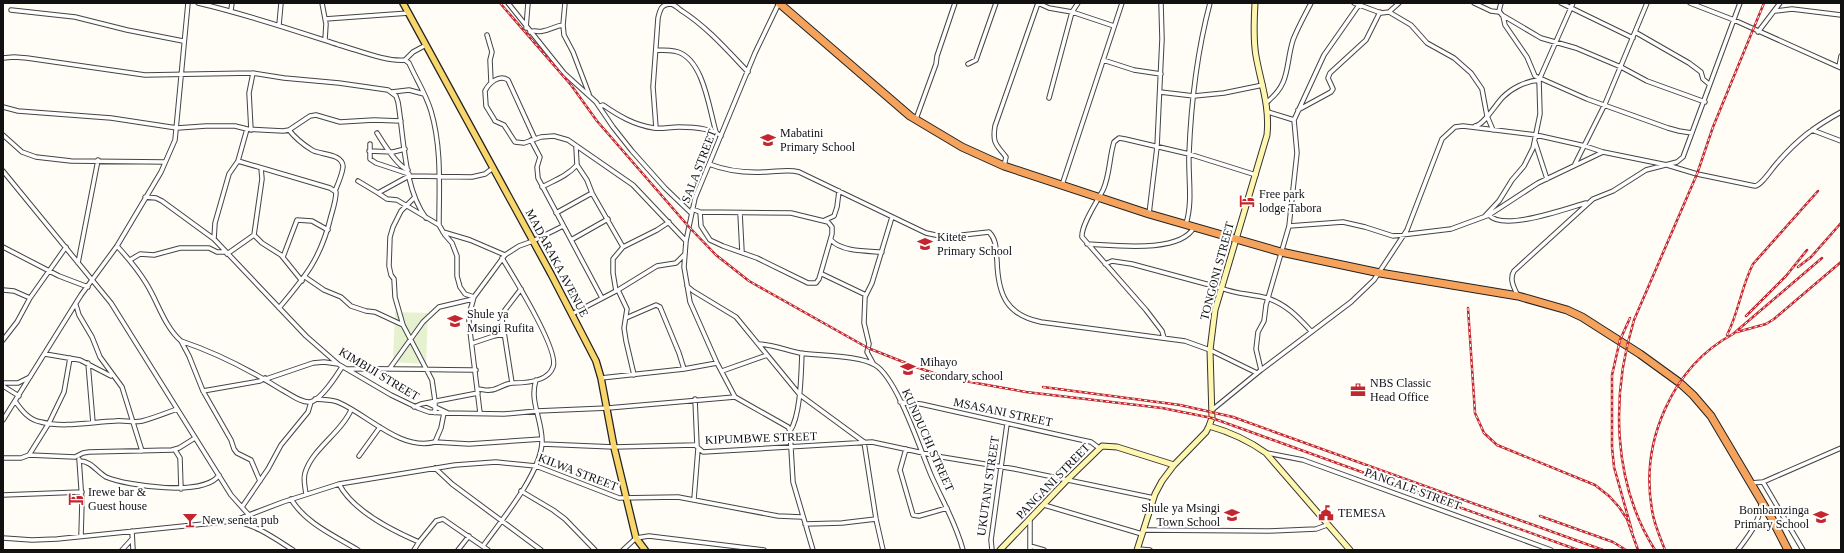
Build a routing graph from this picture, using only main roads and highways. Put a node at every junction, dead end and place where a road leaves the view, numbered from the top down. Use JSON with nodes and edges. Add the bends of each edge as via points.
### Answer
{"nodes":[{"id":1,"x":404,"y":3,"type":"edge"},
{"id":2,"x":779,"y":3,"type":"edge"},
{"id":3,"x":645,"y":550,"type":"edge"},
{"id":4,"x":1788,"y":550,"type":"edge"}],
"edges":[{"from":1,"to":3,"type":"main road","name":"MADARAKA AVENUE","via":[[591,350],[601,378],[614,447],[636,538]]},
{"from":2,"to":4,"type":"highway","via":[[916,120],[962,147],[1004,166],[1149,214],[1281,252],[1380,273],[1518,296],[1582,317],[1620,340],[1680,383],[1711,416]]}]}
